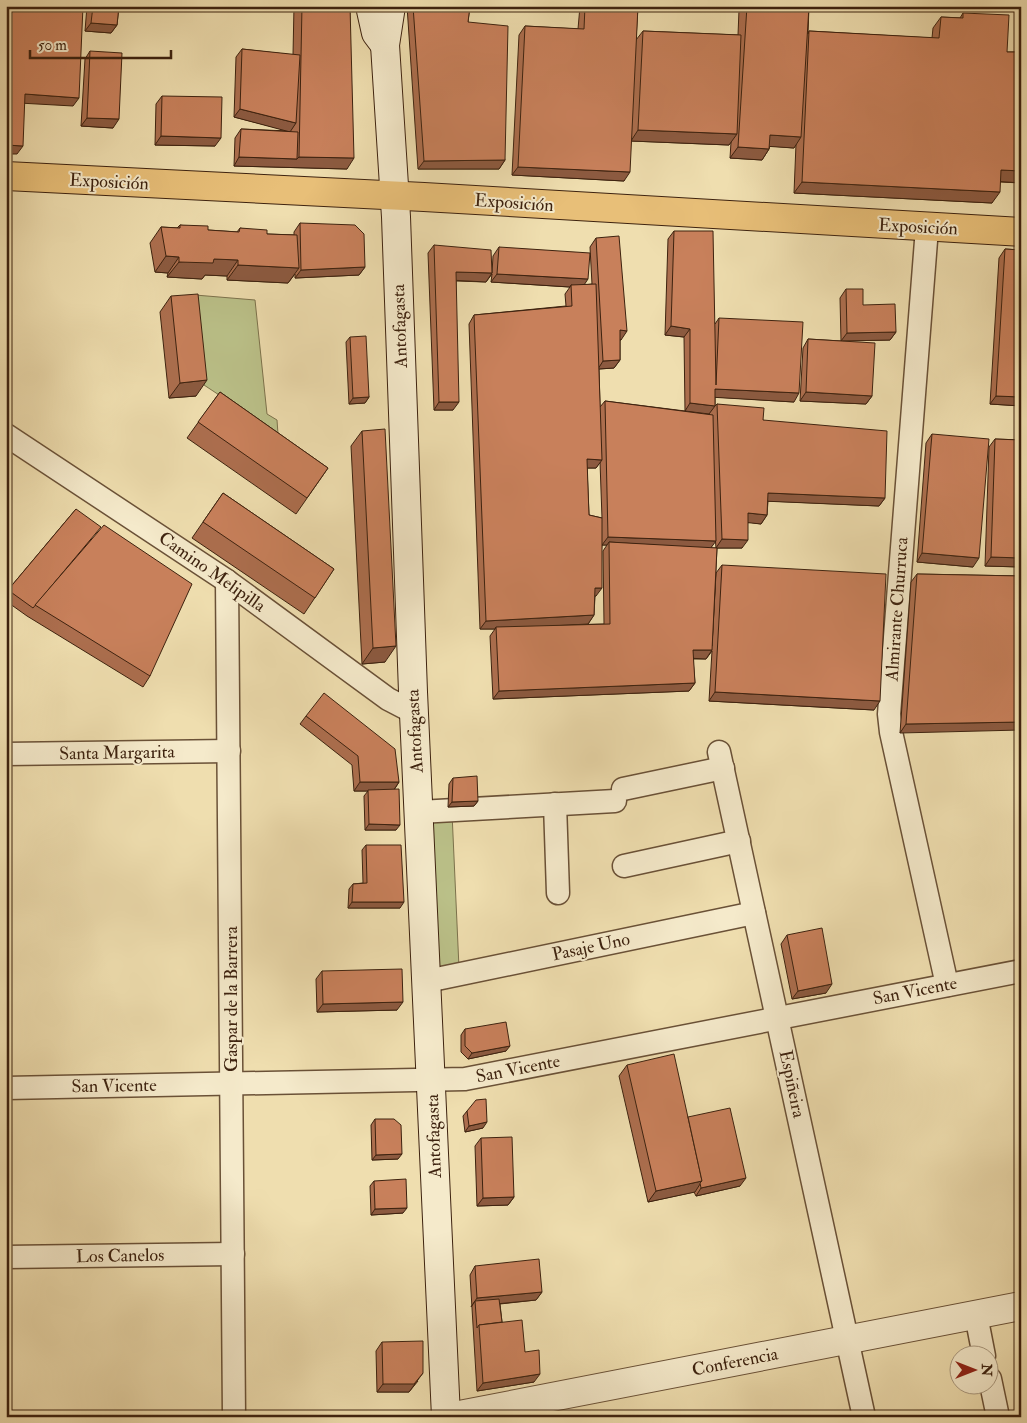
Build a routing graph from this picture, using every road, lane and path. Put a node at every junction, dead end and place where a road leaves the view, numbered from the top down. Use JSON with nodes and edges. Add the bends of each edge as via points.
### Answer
{"nodes":[{"id":1,"x":370,"y":6,"type":"edge"},
{"id":2,"x":391,"y":6,"type":"edge"},
{"id":3,"x":385,"y":45,"type":"junction"},
{"id":4,"x":6,"y":176,"type":"edge"},
{"id":5,"x":395,"y":197,"type":"junction"},
{"id":6,"x":927,"y":228,"type":"junction"},
{"id":7,"x":1021,"y":232,"type":"edge"},
{"id":8,"x":6,"y":435,"type":"edge"},
{"id":9,"x":227,"y":581,"type":"junction"},
{"id":10,"x":415,"y":713,"type":"junction"},
{"id":11,"x":228,"y":751,"type":"junction"},
{"id":12,"x":6,"y":754,"type":"edge"},
{"id":13,"x":555,"y":804,"type":"junction"},
{"id":14,"x":418,"y":812,"type":"junction"},
{"id":15,"x":739,"y":841,"type":"junction"},
{"id":16,"x":624,"y":866,"type":"dead end"},
{"id":17,"x":558,"y":893,"type":"dead end"},
{"id":18,"x":754,"y":913,"type":"junction"},
{"id":19,"x":1021,"y":970,"type":"edge"},
{"id":20,"x":427,"y":981,"type":"junction"},
{"id":21,"x":947,"y":985,"type":"junction"},
{"id":22,"x":777,"y":1019,"type":"junction"},
{"id":23,"x":431,"y":1080,"type":"junction"},
{"id":24,"x":231,"y":1084,"type":"junction"},
{"id":25,"x":6,"y":1088,"type":"edge"},
{"id":26,"x":233,"y":1254,"type":"junction"},
{"id":27,"x":6,"y":1257,"type":"edge"},
{"id":28,"x":1021,"y":1306,"type":"edge"},
{"id":29,"x":976,"y":1315,"type":"junction"},
{"id":30,"x":848,"y":1340,"type":"junction"},
{"id":31,"x":982,"y":1346,"type":"edge"},
{"id":32,"x":994,"y":1396,"type":"edge"},
{"id":33,"x":234,"y":1417,"type":"edge"},
{"id":34,"x":447,"y":1417,"type":"edge"},
{"id":35,"x":864,"y":1417,"type":"edge"},
{"id":36,"x":998,"y":1417,"type":"edge"}],
"edges":[{"from":1,"to":3,"type":"main road","name":"Antofagasta","via":[[376,33]]},
{"from":2,"to":3,"type":"main road","name":"Antofagasta"},
{"from":3,"to":5,"type":"main road","name":"Antofagasta"},
{"from":4,"to":5,"type":"main road","name":"Exposición"},
{"from":5,"to":6,"type":"main road","name":"Exposición"},
{"from":5,"to":10,"type":"main road","name":"Antofagasta"},
{"from":6,"to":7,"type":"main road","name":"Exposición"},
{"from":6,"to":21,"type":"street","name":"Almirante Churruca","via":[[889,714]]},
{"from":8,"to":9,"type":"street","name":"Camino Melipilla"},
{"from":9,"to":10,"type":"street","name":"Camino Melipilla","via":[[388,699]]},
{"from":9,"to":11,"type":"street","name":"Gaspar de la Barrera"},
{"from":10,"to":14,"type":"main road","name":"Antofagasta"},
{"from":11,"to":12,"type":"street","name":"Santa Margarita"},
{"from":11,"to":24,"type":"street","name":"Gaspar de la Barrera"},
{"from":13,"to":14,"type":"street"},
{"from":13,"to":15,"type":"street","name":"Espiñeira","via":[[619,795],[721,760]]},
{"from":13,"to":17,"type":"street"},
{"from":14,"to":20,"type":"main road","name":"Antofagasta"},
{"from":15,"to":16,"type":"street"},
{"from":15,"to":18,"type":"street","name":"Espiñeira"},
{"from":18,"to":20,"type":"street","name":"Pasaje Uno"},
{"from":18,"to":22,"type":"street","name":"Espiñeira"},
{"from":19,"to":21,"type":"street","name":"San Vicente"},
{"from":20,"to":23,"type":"main road","name":"Antofagasta"},
{"from":21,"to":22,"type":"street","name":"San Vicente"},
{"from":22,"to":23,"type":"street","name":"San Vicente","via":[[478,1077]]},
{"from":22,"to":30,"type":"street","name":"Espiñeira"},
{"from":23,"to":24,"type":"street","name":"San Vicente"},
{"from":23,"to":34,"type":"main road","name":"Antofagasta"},
{"from":24,"to":25,"type":"street","name":"San Vicente"},
{"from":24,"to":26,"type":"street","name":"Gaspar de la Barrera"},
{"from":26,"to":27,"type":"street","name":"Los Canelos"},
{"from":26,"to":33,"type":"street","name":"Gaspar de la Barrera"},
{"from":28,"to":29,"type":"main road","name":"Conferencia"},
{"from":29,"to":30,"type":"main road","name":"Conferencia"},
{"from":29,"to":31,"type":"street"},
{"from":30,"to":34,"type":"main road","name":"Conferencia"},
{"from":30,"to":35,"type":"street","name":"Espiñeira"},
{"from":32,"to":36,"type":"street"}]}
